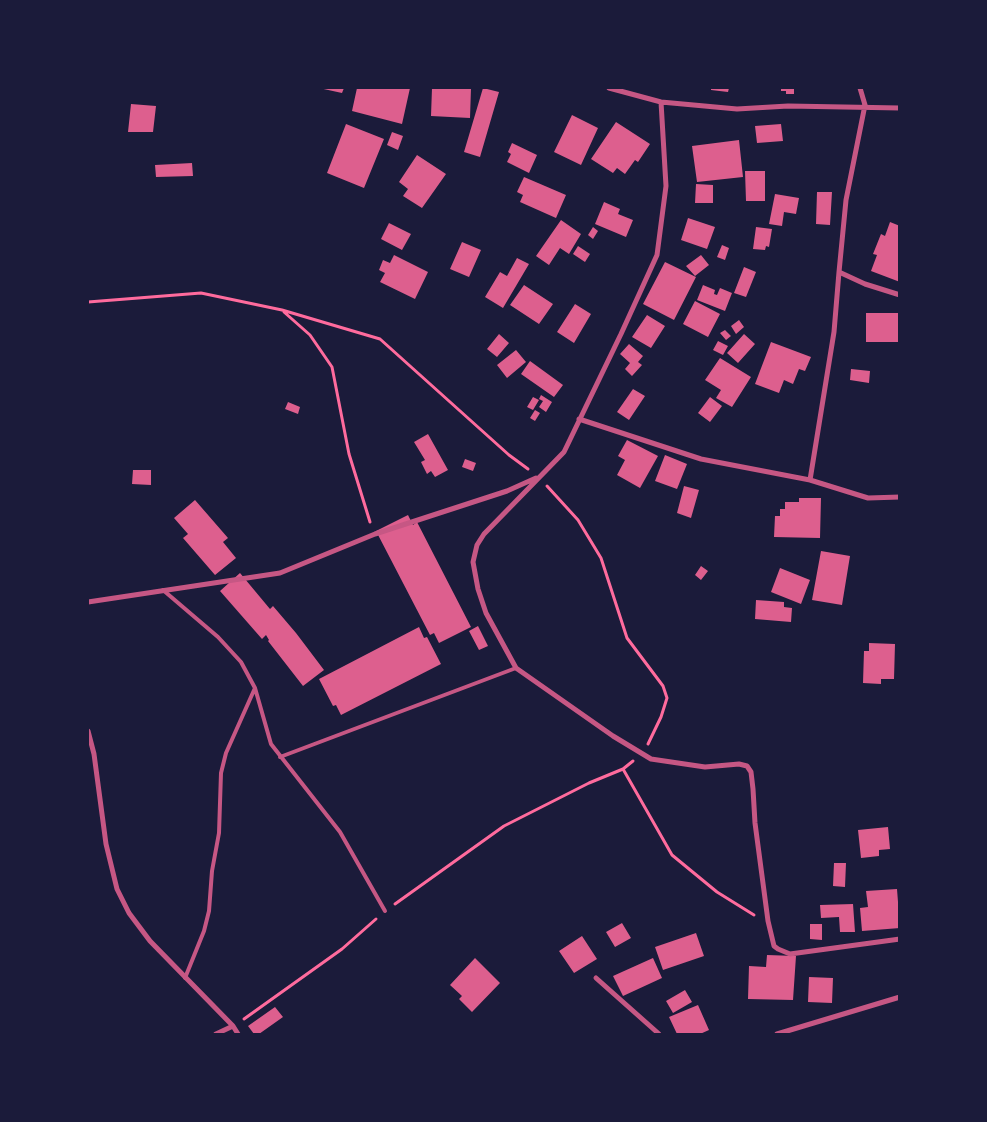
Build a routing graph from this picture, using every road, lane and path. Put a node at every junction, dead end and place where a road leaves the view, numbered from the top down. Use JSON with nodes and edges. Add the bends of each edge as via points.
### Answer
{"nodes":[{"id":1,"x":609,"y":88,"type":"edge"},
{"id":2,"x":860,"y":88,"type":"edge"},
{"id":3,"x":661,"y":102,"type":"junction"},
{"id":4,"x":865,"y":105,"type":"junction"},
{"id":5,"x":900,"y":108,"type":"edge"},
{"id":6,"x":839,"y":272,"type":"junction"},
{"id":7,"x":900,"y":295,"type":"edge"},
{"id":8,"x":88,"y":302,"type":"edge"},
{"id":9,"x":282,"y":310,"type":"junction"},
{"id":10,"x":579,"y":419,"type":"junction"},
{"id":11,"x":539,"y":477,"type":"junction"},
{"id":12,"x":810,"y":480,"type":"junction"},
{"id":13,"x":900,"y":497,"type":"edge"},
{"id":14,"x":374,"y":534,"type":"junction"},
{"id":15,"x":163,"y":590,"type":"junction"},
{"id":16,"x":88,"y":602,"type":"edge"},
{"id":17,"x":516,"y":668,"type":"junction"},
{"id":18,"x":255,"y":688,"type":"junction"},
{"id":19,"x":88,"y":731,"type":"edge"},
{"id":20,"x":643,"y":754,"type":"junction"},
{"id":21,"x":280,"y":757,"type":"junction"},
{"id":22,"x":623,"y":769,"type":"junction"},
{"id":23,"x":385,"y":911,"type":"junction"},
{"id":24,"x":768,"y":921,"type":"junction"},
{"id":25,"x":900,"y":939,"type":"edge"},
{"id":26,"x":185,"y":978,"type":"junction"},
{"id":27,"x":596,"y":978,"type":"dead end"},
{"id":28,"x":900,"y":997,"type":"edge"},
{"id":29,"x":233,"y":1026,"type":"junction"},
{"id":30,"x":216,"y":1034,"type":"edge"},
{"id":31,"x":238,"y":1034,"type":"edge"},
{"id":32,"x":659,"y":1034,"type":"edge"},
{"id":33,"x":778,"y":1034,"type":"edge"}],
"edges":[{"from":1,"to":3,"type":"street"},
{"from":2,"to":4,"type":"street"},
{"from":3,"to":4,"type":"street","via":[[737,110]]},
{"from":3,"to":10,"type":"street","via":[[666,186],[657,254]]},
{"from":4,"to":5,"type":"street"},
{"from":4,"to":6,"type":"street","via":[[846,200]]},
{"from":6,"to":7,"type":"street"},
{"from":6,"to":12,"type":"street","via":[[834,332]]},
{"from":8,"to":9,"type":"path","via":[[201,293]]},
{"from":9,"to":11,"type":"path","via":[[380,339],[509,456]]},
{"from":9,"to":14,"type":"path","via":[[310,336],[332,367],[349,454]]},
{"from":10,"to":11,"type":"street","via":[[564,452]]},
{"from":10,"to":12,"type":"street","via":[[701,459]]},
{"from":11,"to":14,"type":"street","via":[[507,491]]},
{"from":11,"to":17,"type":"street","via":[[484,534],[473,562],[486,614]]},
{"from":11,"to":20,"type":"path","via":[[578,520],[601,558],[627,638],[663,686],[667,698]]},
{"from":12,"to":13,"type":"street","via":[[868,498]]},
{"from":14,"to":15,"type":"street","via":[[280,573]]},
{"from":15,"to":16,"type":"street"},
{"from":15,"to":18,"type":"lane","via":[[218,637],[241,662]]},
{"from":17,"to":20,"type":"street"},
{"from":17,"to":21,"type":"lane"},
{"from":18,"to":21,"type":"lane","via":[[266,732]]},
{"from":18,"to":26,"type":"lane","via":[[226,753],[221,773],[219,832],[209,911],[202,939]]},
{"from":19,"to":26,"type":"street","via":[[106,844],[117,889],[129,913],[150,941]]},
{"from":20,"to":22,"type":"path"},
{"from":20,"to":24,"type":"street","via":[[651,759],[705,767],[747,766],[752,780]]},
{"from":21,"to":23,"type":"lane","via":[[340,832]]},
{"from":22,"to":23,"type":"path","via":[[504,826]]},
{"from":22,"to":24,"type":"path","via":[[677,860],[735,905]]},
{"from":23,"to":29,"type":"path","via":[[342,949]]},
{"from":24,"to":25,"type":"street","via":[[774,946],[787,954]]},
{"from":26,"to":29,"type":"street"},
{"from":27,"to":32,"type":"street"},
{"from":28,"to":33,"type":"street"},
{"from":29,"to":30,"type":"street"},
{"from":29,"to":31,"type":"street"}]}
